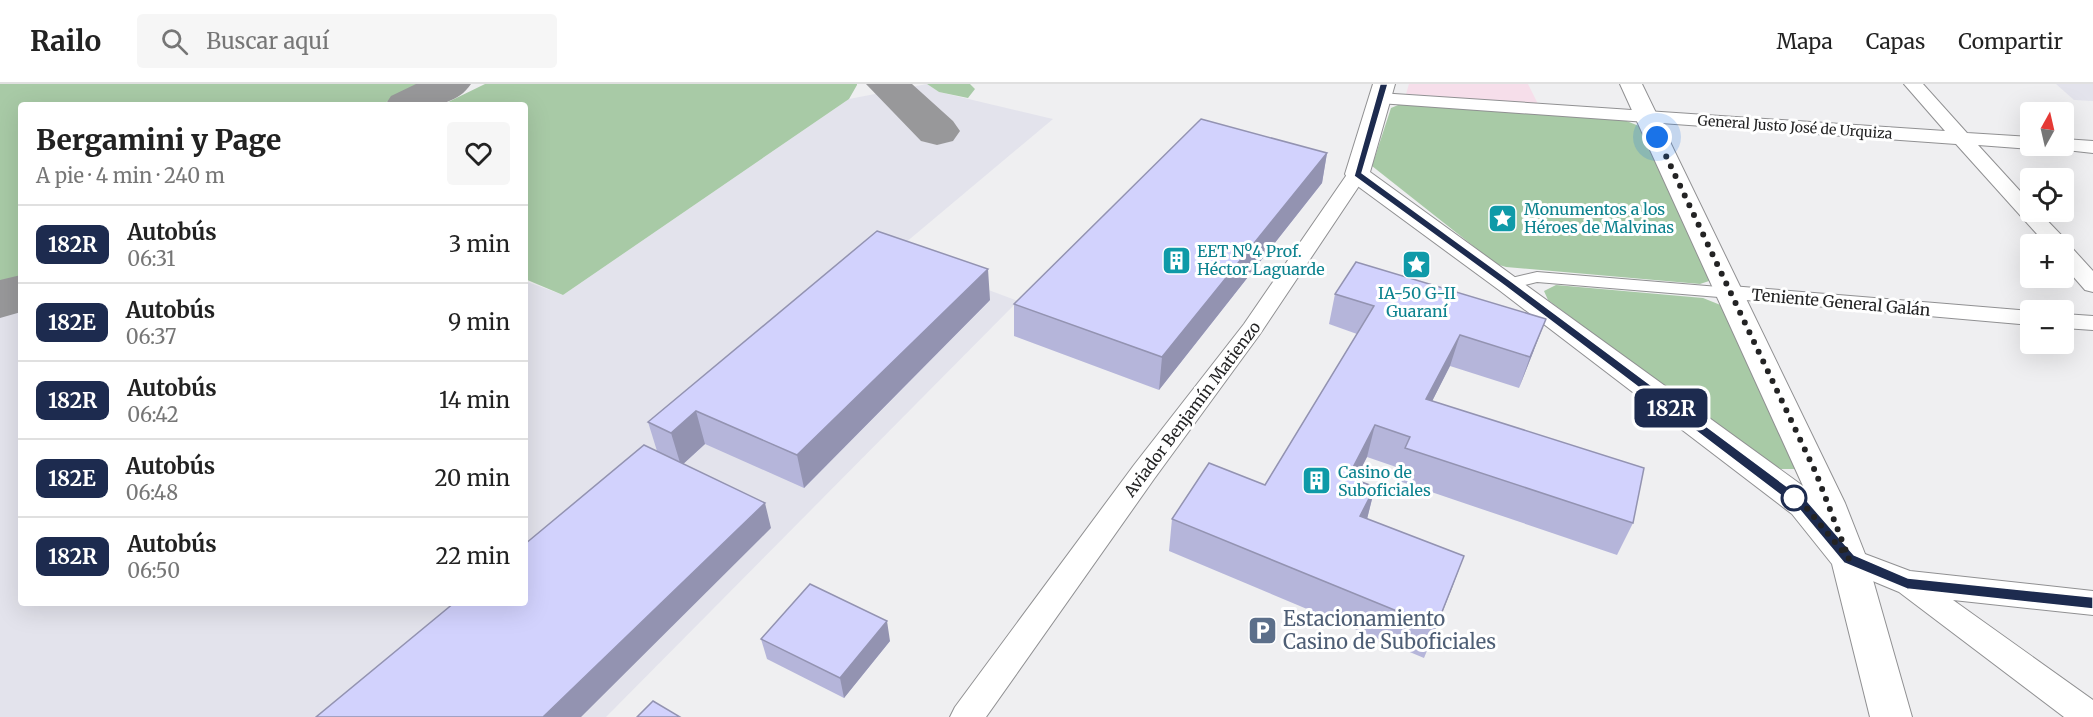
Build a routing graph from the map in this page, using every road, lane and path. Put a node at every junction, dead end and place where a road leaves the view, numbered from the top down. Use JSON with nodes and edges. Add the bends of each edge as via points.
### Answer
{"nodes":[{"id":1,"x":1631,"y":84,"type":"edge"},
{"id":2,"x":1913,"y":84,"type":"edge"},
{"id":3,"x":1382,"y":91,"type":"edge"},
{"id":4,"x":1648,"y":117,"type":"junction"},
{"id":5,"x":1961,"y":138,"type":"junction"},
{"id":6,"x":2020,"y":142,"type":"edge"},
{"id":7,"x":2074,"y":146,"type":"edge"},
{"id":8,"x":2093,"y":147,"type":"edge"},
{"id":9,"x":1357,"y":174,"type":"junction"},
{"id":10,"x":2047,"y":234,"type":"edge"},
{"id":11,"x":2074,"y":264,"type":"edge"},
{"id":12,"x":1509,"y":284,"type":"junction"},
{"id":13,"x":2093,"y":285,"type":"edge"},
{"id":14,"x":1731,"y":293,"type":"junction"},
{"id":15,"x":2020,"y":317,"type":"edge"},
{"id":16,"x":2074,"y":322,"type":"edge"},
{"id":17,"x":2093,"y":323,"type":"edge"},
{"id":18,"x":1849,"y":559,"type":"junction"},
{"id":19,"x":1907,"y":583,"type":"junction"},
{"id":20,"x":2093,"y":603,"type":"edge"},
{"id":21,"x":968,"y":717,"type":"edge"},
{"id":22,"x":1891,"y":717,"type":"edge"},
{"id":23,"x":2090,"y":717,"type":"edge"}],
"edges":[{"from":1,"to":4,"type":"street"},
{"from":2,"to":5,"type":"street"},
{"from":3,"to":4,"type":"street","name":"General Justo José de Urquiza"},
{"from":3,"to":9,"type":"street","name":"Aviador Benjamín Matienzo"},
{"from":4,"to":5,"type":"street","name":"General Justo José de Urquiza"},
{"from":4,"to":14,"type":"street"},
{"from":5,"to":6,"type":"street","name":"General Justo José de Urquiza"},
{"from":5,"to":10,"type":"street"},
{"from":7,"to":8,"type":"street"},
{"from":9,"to":12,"type":"street"},
{"from":9,"to":21,"type":"street","name":"Aviador Benjamín Matienzo","via":[[1252,329]]},
{"from":11,"to":13,"type":"street"},
{"from":12,"to":14,"type":"street","name":"Teniente General Galán","via":[[1537,277]]},
{"from":12,"to":18,"type":"street","via":[[1804,505]]},
{"from":14,"to":15,"type":"street","name":"Teniente General Galán"},
{"from":14,"to":18,"type":"street","via":[[1816,473]]},
{"from":16,"to":17,"type":"street"},
{"from":18,"to":19,"type":"street"},
{"from":18,"to":22,"type":"street"},
{"from":19,"to":20,"type":"street"},
{"from":19,"to":23,"type":"street"}]}
